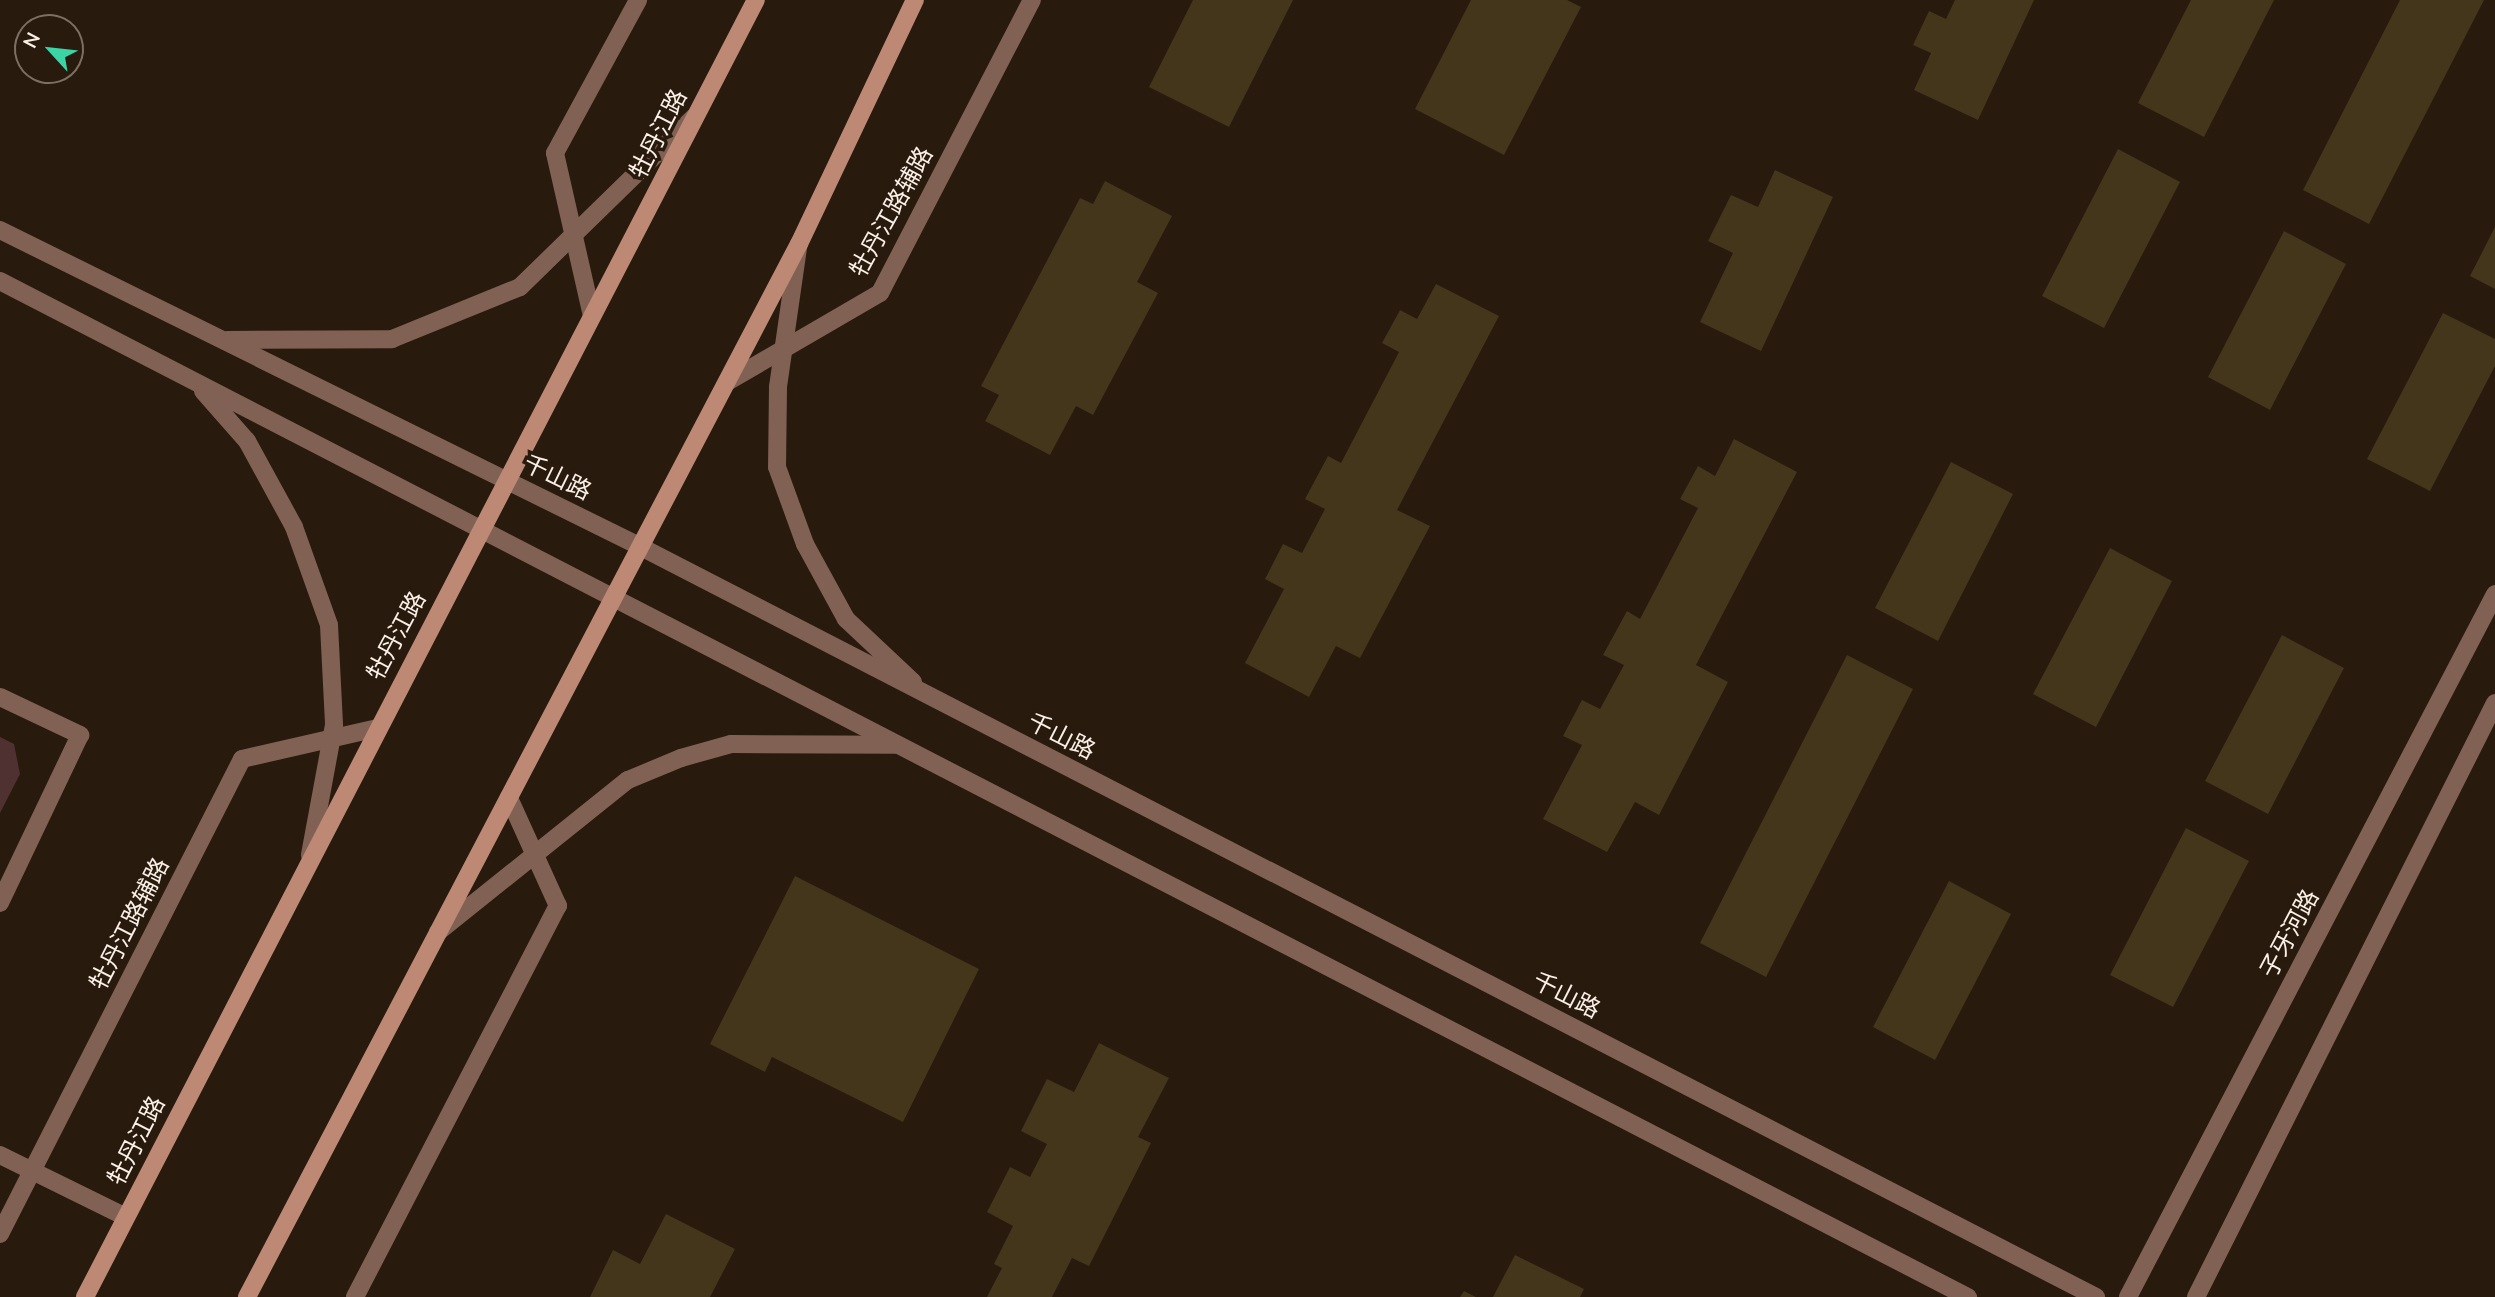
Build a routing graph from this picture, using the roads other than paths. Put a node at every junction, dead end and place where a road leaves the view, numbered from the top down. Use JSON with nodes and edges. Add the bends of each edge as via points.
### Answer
{"nodes":[{"id":1,"x":638,"y":0,"type":"edge"},
{"id":2,"x":755,"y":0,"type":"edge"},
{"id":3,"x":915,"y":0,"type":"edge"},
{"id":4,"x":1032,"y":0,"type":"edge"},
{"id":5,"x":696,"y":115,"type":"junction"},
{"id":6,"x":0,"y":229,"type":"edge"},
{"id":7,"x":573,"y":232,"type":"junction"},
{"id":8,"x":799,"y":244,"type":"junction"},
{"id":9,"x":0,"y":281,"type":"edge"},
{"id":10,"x":592,"y":316,"type":"junction"},
{"id":11,"x":218,"y":340,"type":"junction"},
{"id":12,"x":783,"y":349,"type":"junction"},
{"id":13,"x":727,"y":382,"type":"junction"},
{"id":14,"x":196,"y":383,"type":"junction"},
{"id":15,"x":508,"y":481,"type":"junction"},
{"id":16,"x":482,"y":530,"type":"junction"},
{"id":17,"x":641,"y":547,"type":"junction"},
{"id":18,"x":2495,"y":594,"type":"edge"},
{"id":19,"x":614,"y":598,"type":"junction"},
{"id":20,"x":928,"y":696,"type":"junction"},
{"id":21,"x":0,"y":697,"type":"edge"},
{"id":22,"x":2495,"y":703,"type":"edge"},
{"id":23,"x":377,"y":727,"type":"junction"},
{"id":24,"x":332,"y":738,"type":"junction"},
{"id":25,"x":900,"y":745,"type":"junction"},
{"id":26,"x":509,"y":798,"type":"junction"},
{"id":27,"x":533,"y":852,"type":"junction"},
{"id":28,"x":310,"y":855,"type":"junction"},
{"id":29,"x":0,"y":903,"type":"edge"},
{"id":30,"x":438,"y":932,"type":"junction"},
{"id":31,"x":0,"y":1155,"type":"edge"},
{"id":32,"x":32,"y":1171,"type":"junction"},
{"id":33,"x":125,"y":1217,"type":"junction"},
{"id":34,"x":0,"y":1234,"type":"edge"},
{"id":35,"x":85,"y":1297,"type":"edge"},
{"id":36,"x":247,"y":1297,"type":"edge"},
{"id":37,"x":355,"y":1297,"type":"edge"},
{"id":38,"x":1968,"y":1297,"type":"edge"},
{"id":39,"x":2096,"y":1297,"type":"edge"},
{"id":40,"x":2128,"y":1297,"type":"edge"},
{"id":41,"x":2196,"y":1297,"type":"edge"}],
"edges":[{"from":1,"to":7,"type":"street","via":[[555,153]]},
{"from":2,"to":5,"type":"main road","name":"牡丹江路"},
{"from":3,"to":8,"type":"main road"},
{"from":4,"to":12,"type":"street","name":"牡丹江路辅路","via":[[880,293]]},
{"from":5,"to":7,"type":"street"},
{"from":5,"to":10,"type":"main road","name":"牡丹江路"},
{"from":6,"to":11,"type":"street","name":"千山路"},
{"from":7,"to":10,"type":"street"},
{"from":7,"to":11,"type":"street","via":[[520,287],[392,339]]},
{"from":8,"to":12,"type":"street"},
{"from":8,"to":13,"type":"main road"},
{"from":9,"to":14,"type":"street"},
{"from":10,"to":15,"type":"main road","name":"牡丹江路"},
{"from":11,"to":15,"type":"street","name":"千山路"},
{"from":12,"to":13,"type":"street","name":"牡丹江路辅路"},
{"from":12,"to":20,"type":"street","via":[[777,467],[805,544],[846,619]]},
{"from":13,"to":17,"type":"main road"},
{"from":14,"to":16,"type":"street"},
{"from":14,"to":24,"type":"street","via":[[247,442],[294,527],[329,625]]},
{"from":15,"to":16,"type":"main road","name":"牡丹江路"},
{"from":15,"to":17,"type":"street","name":"千山路"},
{"from":16,"to":19,"type":"street"},
{"from":16,"to":23,"type":"main road","name":"牡丹江路"},
{"from":17,"to":19,"type":"main road"},
{"from":17,"to":20,"type":"street","name":"千山路"},
{"from":18,"to":40,"type":"street","name":"子牙河路"},
{"from":19,"to":25,"type":"street"},
{"from":19,"to":26,"type":"main road"},
{"from":20,"to":39,"type":"street","name":"千山路"},
{"from":21,"to":29,"type":"street","via":[[80,736]]},
{"from":22,"to":41,"type":"street"},
{"from":23,"to":24,"type":"street","name":"牡丹江路辅路"},
{"from":23,"to":28,"type":"main road","name":"牡丹江路"},
{"from":24,"to":28,"type":"street"},
{"from":24,"to":32,"type":"street","name":"牡丹江路辅路","via":[[242,758]]},
{"from":25,"to":27,"type":"street","via":[[731,744],[681,758],[628,780]]},
{"from":25,"to":38,"type":"street"},
{"from":26,"to":27,"type":"street"},
{"from":26,"to":30,"type":"main road"},
{"from":27,"to":30,"type":"street"},
{"from":27,"to":37,"type":"street","via":[[558,906]]},
{"from":28,"to":33,"type":"main road","name":"牡丹江路"},
{"from":30,"to":36,"type":"main road"},
{"from":31,"to":32,"type":"street"},
{"from":32,"to":33,"type":"street"},
{"from":32,"to":34,"type":"street","name":"牡丹江路辅路"},
{"from":33,"to":35,"type":"main road","name":"牡丹江路"}]}
